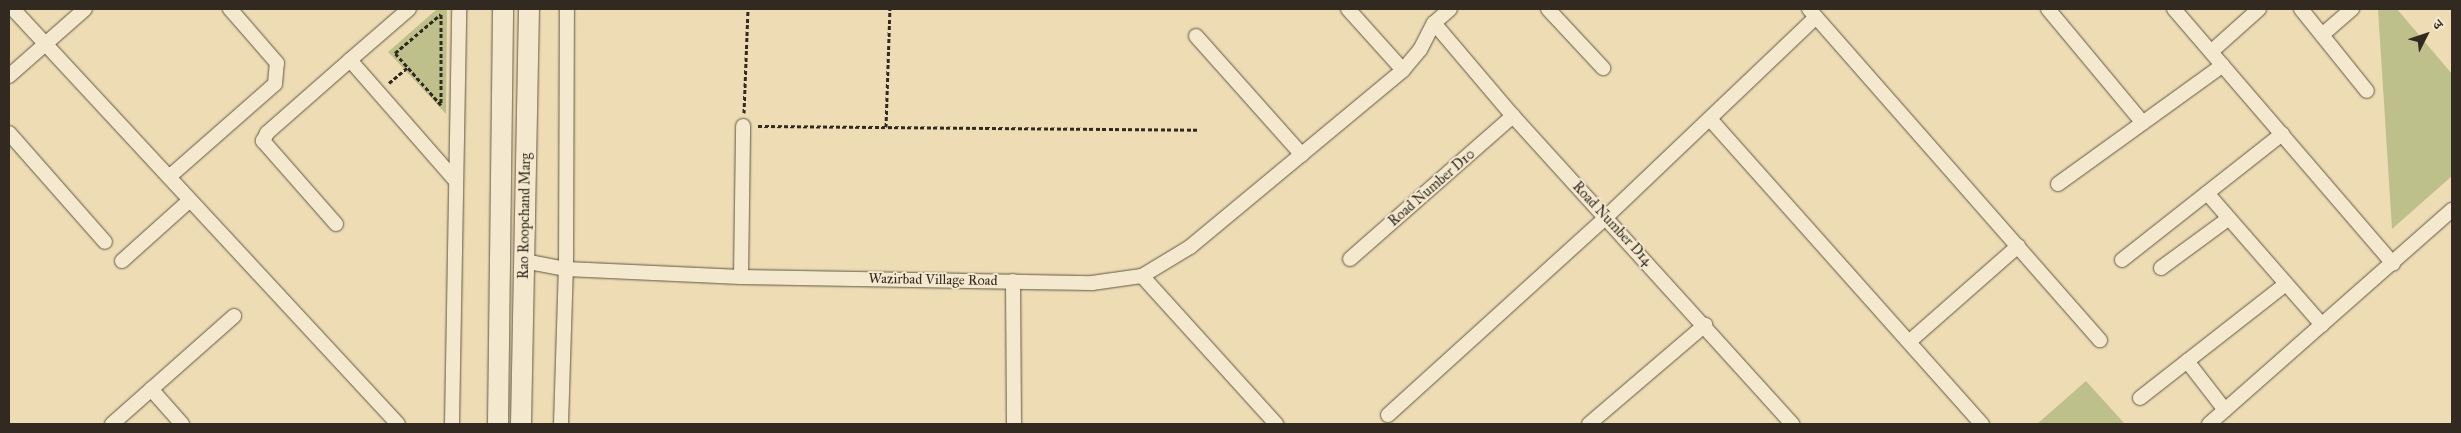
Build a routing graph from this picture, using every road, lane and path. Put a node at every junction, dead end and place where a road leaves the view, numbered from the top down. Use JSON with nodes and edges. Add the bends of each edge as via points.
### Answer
{"nodes":[{"id":1,"x":13,"y":9,"type":"edge"},
{"id":2,"x":85,"y":9,"type":"edge"},
{"id":3,"x":230,"y":9,"type":"edge"},
{"id":4,"x":410,"y":9,"type":"edge"},
{"id":5,"x":459,"y":9,"type":"edge"},
{"id":6,"x":503,"y":9,"type":"edge"},
{"id":7,"x":529,"y":9,"type":"edge"},
{"id":8,"x":567,"y":9,"type":"edge"},
{"id":9,"x":748,"y":9,"type":"edge"},
{"id":10,"x":890,"y":9,"type":"edge"},
{"id":11,"x":1348,"y":9,"type":"edge"},
{"id":12,"x":1450,"y":9,"type":"edge"},
{"id":13,"x":1548,"y":9,"type":"edge"},
{"id":14,"x":2048,"y":9,"type":"edge"},
{"id":15,"x":2174,"y":9,"type":"edge"},
{"id":16,"x":2259,"y":9,"type":"edge"},
{"id":17,"x":2301,"y":9,"type":"edge"},
{"id":18,"x":2352,"y":9,"type":"edge"},
{"id":19,"x":1813,"y":13,"type":"edge"},
{"id":20,"x":1434,"y":22,"type":"junction"},
{"id":21,"x":2322,"y":35,"type":"junction"},
{"id":22,"x":1196,"y":36,"type":"dead end"},
{"id":23,"x":45,"y":44,"type":"junction"},
{"id":24,"x":2212,"y":51,"type":"junction"},
{"id":25,"x":350,"y":60,"type":"junction"},
{"id":26,"x":2223,"y":65,"type":"junction"},
{"id":27,"x":408,"y":67,"type":"junction"},
{"id":28,"x":1603,"y":68,"type":"dead end"},
{"id":29,"x":1403,"y":70,"type":"junction"},
{"id":30,"x":9,"y":76,"type":"edge"},
{"id":31,"x":2367,"y":91,"type":"dead end"},
{"id":32,"x":378,"y":93,"type":"junction"},
{"id":33,"x":1513,"y":116,"type":"junction"},
{"id":34,"x":1710,"y":119,"type":"junction"},
{"id":35,"x":2143,"y":123,"type":"junction"},
{"id":36,"x":743,"y":126,"type":"junction"},
{"id":37,"x":886,"y":126,"type":"junction"},
{"id":38,"x":1200,"y":130,"type":"dead end"},
{"id":39,"x":9,"y":134,"type":"edge"},
{"id":40,"x":2282,"y":134,"type":"junction"},
{"id":41,"x":1302,"y":155,"type":"junction"},
{"id":42,"x":169,"y":178,"type":"junction"},
{"id":43,"x":456,"y":181,"type":"junction"},
{"id":44,"x":2058,"y":184,"type":"dead end"},
{"id":45,"x":2207,"y":193,"type":"junction"},
{"id":46,"x":190,"y":200,"type":"junction"},
{"id":47,"x":2452,"y":210,"type":"edge"},
{"id":48,"x":1605,"y":218,"type":"junction"},
{"id":49,"x":2229,"y":218,"type":"junction"},
{"id":50,"x":336,"y":224,"type":"dead end"},
{"id":51,"x":105,"y":242,"type":"dead end"},
{"id":52,"x":2018,"y":246,"type":"junction"},
{"id":53,"x":1350,"y":259,"type":"dead end"},
{"id":54,"x":2122,"y":260,"type":"dead end"},
{"id":55,"x":122,"y":261,"type":"dead end"},
{"id":56,"x":524,"y":261,"type":"junction"},
{"id":57,"x":2393,"y":264,"type":"junction"},
{"id":58,"x":2161,"y":268,"type":"dead end"},
{"id":59,"x":566,"y":269,"type":"junction"},
{"id":60,"x":1142,"y":276,"type":"junction"},
{"id":61,"x":741,"y":277,"type":"junction"},
{"id":62,"x":1014,"y":281,"type":"junction"},
{"id":63,"x":2286,"y":284,"type":"junction"},
{"id":64,"x":234,"y":316,"type":"dead end"},
{"id":65,"x":1705,"y":325,"type":"junction"},
{"id":66,"x":2322,"y":326,"type":"junction"},
{"id":67,"x":2100,"y":340,"type":"dead end"},
{"id":68,"x":1910,"y":341,"type":"junction"},
{"id":69,"x":2187,"y":361,"type":"junction"},
{"id":70,"x":151,"y":389,"type":"junction"},
{"id":71,"x":2140,"y":398,"type":"dead end"},
{"id":72,"x":2225,"y":410,"type":"junction"},
{"id":73,"x":1388,"y":415,"type":"dead end"},
{"id":74,"x":112,"y":424,"type":"edge"},
{"id":75,"x":182,"y":424,"type":"edge"},
{"id":76,"x":398,"y":424,"type":"edge"},
{"id":77,"x":452,"y":424,"type":"edge"},
{"id":78,"x":498,"y":424,"type":"edge"},
{"id":79,"x":521,"y":424,"type":"edge"},
{"id":80,"x":562,"y":424,"type":"edge"},
{"id":81,"x":1014,"y":424,"type":"edge"},
{"id":82,"x":1276,"y":424,"type":"edge"},
{"id":83,"x":1589,"y":424,"type":"edge"},
{"id":84,"x":1792,"y":424,"type":"edge"},
{"id":85,"x":1982,"y":424,"type":"edge"},
{"id":86,"x":2209,"y":424,"type":"edge"}],
"edges":[{"from":1,"to":23,"type":"street"},
{"from":2,"to":23,"type":"street"},
{"from":3,"to":42,"type":"street","via":[[277,63],[275,84]]},
{"from":4,"to":25,"type":"street"},
{"from":5,"to":43,"type":"street"},
{"from":6,"to":78,"type":"main road","name":"Rao Roopchand Marg"},
{"from":7,"to":56,"type":"main road","name":"Rao Roopchand Marg"},
{"from":8,"to":59,"type":"street"},
{"from":9,"to":36,"type":"path"},
{"from":10,"to":37,"type":"path"},
{"from":11,"to":29,"type":"street"},
{"from":12,"to":20,"type":"street"},
{"from":13,"to":28,"type":"street"},
{"from":14,"to":35,"type":"street"},
{"from":15,"to":24,"type":"street"},
{"from":16,"to":24,"type":"street"},
{"from":17,"to":21,"type":"street"},
{"from":18,"to":21,"type":"street"},
{"from":19,"to":34,"type":"street"},
{"from":19,"to":52,"type":"street"},
{"from":20,"to":29,"type":"street","via":[[1420,50]]},
{"from":20,"to":33,"type":"street","name":"Road Number D14"},
{"from":21,"to":31,"type":"street"},
{"from":22,"to":41,"type":"street"},
{"from":23,"to":30,"type":"street"},
{"from":23,"to":42,"type":"street"},
{"from":24,"to":26,"type":"street"},
{"from":25,"to":32,"type":"street"},
{"from":25,"to":50,"type":"street","via":[[267,133],[263,141]]},
{"from":26,"to":35,"type":"street"},
{"from":26,"to":40,"type":"street"},
{"from":27,"to":27,"type":"path","via":[[395,53],[441,14],[441,105]]},
{"from":27,"to":32,"type":"path"},
{"from":29,"to":41,"type":"street"},
{"from":32,"to":43,"type":"street"},
{"from":33,"to":48,"type":"street","name":"Road Number D14"},
{"from":33,"to":53,"type":"street","name":"Road Number D10"},
{"from":34,"to":48,"type":"street"},
{"from":34,"to":68,"type":"street"},
{"from":35,"to":44,"type":"street"},
{"from":36,"to":37,"type":"path"},
{"from":36,"to":61,"type":"street"},
{"from":37,"to":38,"type":"path"},
{"from":39,"to":51,"type":"street"},
{"from":40,"to":45,"type":"street"},
{"from":40,"to":57,"type":"street"},
{"from":41,"to":60,"type":"street","via":[[1190,247]]},
{"from":42,"to":46,"type":"street"},
{"from":43,"to":77,"type":"street"},
{"from":45,"to":49,"type":"street"},
{"from":45,"to":54,"type":"street"},
{"from":46,"to":55,"type":"street"},
{"from":46,"to":76,"type":"street"},
{"from":47,"to":57,"type":"street"},
{"from":48,"to":65,"type":"street","name":"Road Number D14"},
{"from":48,"to":73,"type":"street"},
{"from":49,"to":58,"type":"street"},
{"from":49,"to":63,"type":"street"},
{"from":52,"to":67,"type":"street"},
{"from":52,"to":68,"type":"street"},
{"from":56,"to":59,"type":"street","name":"Wazirbad Village Road"},
{"from":56,"to":79,"type":"main road","name":"Rao Roopchand Marg"},
{"from":57,"to":66,"type":"street"},
{"from":59,"to":61,"type":"street","name":"Wazirbad Village Road"},
{"from":59,"to":80,"type":"street"},
{"from":60,"to":62,"type":"street","name":"Wazirbad Village Road","via":[[1092,283]]},
{"from":60,"to":82,"type":"street"},
{"from":61,"to":62,"type":"street","name":"Wazirbad Village Road"},
{"from":62,"to":81,"type":"street"},
{"from":63,"to":66,"type":"street"},
{"from":63,"to":69,"type":"street"},
{"from":64,"to":70,"type":"street"},
{"from":65,"to":83,"type":"street"},
{"from":65,"to":84,"type":"street","name":"Road Number D14"},
{"from":66,"to":72,"type":"street"},
{"from":68,"to":85,"type":"street"},
{"from":69,"to":71,"type":"street"},
{"from":69,"to":72,"type":"street"},
{"from":70,"to":74,"type":"street"},
{"from":70,"to":75,"type":"street"},
{"from":72,"to":86,"type":"street"}]}
